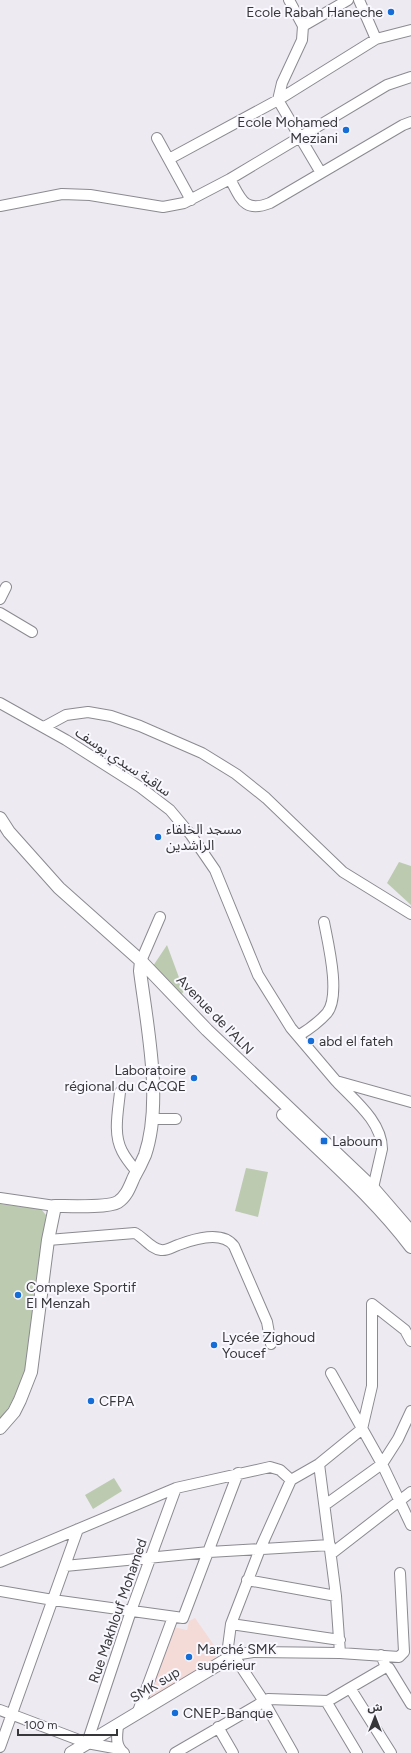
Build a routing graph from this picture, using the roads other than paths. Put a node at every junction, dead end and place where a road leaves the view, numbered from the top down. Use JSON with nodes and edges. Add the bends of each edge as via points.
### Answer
{"nodes":[{"id":1,"x":289,"y":0,"type":"edge"},
{"id":2,"x":348,"y":0,"type":"edge"},
{"id":3,"x":359,"y":0,"type":"edge"},
{"id":4,"x":302,"y":26,"type":"junction"},
{"id":5,"x":411,"y":30,"type":"edge"},
{"id":6,"x":376,"y":39,"type":"junction"},
{"id":7,"x":411,"y":77,"type":"edge"},
{"id":8,"x":278,"y":100,"type":"junction"},
{"id":9,"x":411,"y":122,"type":"edge"},
{"id":10,"x":157,"y":138,"type":"dead end"},
{"id":11,"x":300,"y":138,"type":"junction"},
{"id":12,"x":169,"y":159,"type":"junction"},
{"id":13,"x":321,"y":173,"type":"junction"},
{"id":14,"x":230,"y":179,"type":"junction"},
{"id":15,"x":191,"y":200,"type":"junction"},
{"id":16,"x":0,"y":206,"type":"edge"},
{"id":17,"x":6,"y":588,"type":"dead end"},
{"id":18,"x":0,"y":599,"type":"edge"},
{"id":19,"x":0,"y":613,"type":"edge"},
{"id":20,"x":32,"y":632,"type":"dead end"},
{"id":21,"x":0,"y":703,"type":"edge"},
{"id":22,"x":9,"y":709,"type":"junction"},
{"id":23,"x":0,"y":714,"type":"edge"},
{"id":24,"x":44,"y":727,"type":"junction"},
{"id":25,"x":0,"y":818,"type":"edge"},
{"id":26,"x":0,"y":834,"type":"edge"},
{"id":27,"x":411,"y":914,"type":"edge"},
{"id":28,"x":160,"y":917,"type":"dead end"},
{"id":29,"x":324,"y":922,"type":"dead end"},
{"id":30,"x":141,"y":966,"type":"junction"},
{"id":31,"x":298,"y":1036,"type":"junction"},
{"id":32,"x":336,"y":1081,"type":"junction"},
{"id":33,"x":120,"y":1092,"type":"dead end"},
{"id":34,"x":411,"y":1102,"type":"edge"},
{"id":35,"x":152,"y":1119,"type":"junction"},
{"id":36,"x":176,"y":1119,"type":"dead end"},
{"id":37,"x":137,"y":1172,"type":"junction"},
{"id":38,"x":370,"y":1192,"type":"junction"},
{"id":39,"x":0,"y":1198,"type":"edge"},
{"id":40,"x":55,"y":1206,"type":"junction"},
{"id":41,"x":411,"y":1232,"type":"edge"},
{"id":42,"x":48,"y":1240,"type":"junction"},
{"id":43,"x":411,"y":1247,"type":"edge"},
{"id":44,"x":411,"y":1341,"type":"edge"},
{"id":45,"x":271,"y":1344,"type":"dead end"},
{"id":46,"x":331,"y":1373,"type":"dead end"},
{"id":47,"x":411,"y":1411,"type":"edge"},
{"id":48,"x":0,"y":1428,"type":"edge"},
{"id":49,"x":362,"y":1429,"type":"junction"},
{"id":50,"x":319,"y":1464,"type":"junction"},
{"id":51,"x":382,"y":1464,"type":"junction"},
{"id":52,"x":238,"y":1473,"type":"junction"},
{"id":53,"x":291,"y":1480,"type":"junction"},
{"id":54,"x":176,"y":1488,"type":"junction"},
{"id":55,"x":411,"y":1492,"type":"edge"},
{"id":56,"x":400,"y":1502,"type":"junction"},
{"id":57,"x":325,"y":1505,"type":"junction"},
{"id":58,"x":411,"y":1525,"type":"edge"},
{"id":59,"x":78,"y":1529,"type":"junction"},
{"id":60,"x":260,"y":1549,"type":"junction"},
{"id":61,"x":331,"y":1549,"type":"junction"},
{"id":62,"x":209,"y":1552,"type":"junction"},
{"id":63,"x":151,"y":1558,"type":"junction"},
{"id":64,"x":0,"y":1562,"type":"edge"},
{"id":65,"x":65,"y":1566,"type":"junction"},
{"id":66,"x":400,"y":1573,"type":"dead end"},
{"id":67,"x":246,"y":1580,"type":"junction"},
{"id":68,"x":0,"y":1591,"type":"edge"},
{"id":69,"x":336,"y":1596,"type":"junction"},
{"id":70,"x":53,"y":1600,"type":"junction"},
{"id":71,"x":131,"y":1612,"type":"junction"},
{"id":72,"x":173,"y":1617,"type":"junction"},
{"id":73,"x":231,"y":1624,"type":"junction"},
{"id":74,"x":340,"y":1640,"type":"junction"},
{"id":75,"x":340,"y":1653,"type":"junction"},
{"id":76,"x":234,"y":1655,"type":"junction"},
{"id":77,"x":381,"y":1655,"type":"junction"},
{"id":78,"x":386,"y":1667,"type":"junction"},
{"id":79,"x":350,"y":1688,"type":"junction"},
{"id":80,"x":263,"y":1700,"type":"junction"},
{"id":81,"x":326,"y":1701,"type":"junction"},
{"id":82,"x":411,"y":1704,"type":"edge"},
{"id":83,"x":0,"y":1710,"type":"edge"},
{"id":84,"x":13,"y":1714,"type":"junction"},
{"id":85,"x":137,"y":1714,"type":"junction"},
{"id":86,"x":118,"y":1726,"type":"junction"},
{"id":87,"x":218,"y":1727,"type":"junction"},
{"id":88,"x":87,"y":1743,"type":"junction"},
{"id":89,"x":0,"y":1748,"type":"edge"},
{"id":90,"x":188,"y":1750,"type":"edge"},
{"id":91,"x":121,"y":1751,"type":"edge"},
{"id":92,"x":72,"y":1753,"type":"edge"},
{"id":93,"x":175,"y":1753,"type":"edge"},
{"id":94,"x":233,"y":1753,"type":"edge"},
{"id":95,"x":293,"y":1753,"type":"edge"},
{"id":96,"x":357,"y":1753,"type":"edge"},
{"id":97,"x":391,"y":1753,"type":"edge"}],
"edges":[{"from":1,"to":4,"type":"street"},
{"from":2,"to":4,"type":"street"},
{"from":3,"to":6,"type":"street"},
{"from":4,"to":8,"type":"street","via":[[302,40],[282,83]]},
{"from":5,"to":6,"type":"street"},
{"from":6,"to":8,"type":"street"},
{"from":7,"to":11,"type":"street","via":[[387,85]]},
{"from":8,"to":11,"type":"street"},
{"from":8,"to":12,"type":"street"},
{"from":9,"to":13,"type":"street"},
{"from":10,"to":12,"type":"street"},
{"from":11,"to":13,"type":"street"},
{"from":11,"to":14,"type":"street"},
{"from":12,"to":15,"type":"street"},
{"from":13,"to":14,"type":"street","via":[[259,207],[249,205],[243,200]]},
{"from":14,"to":15,"type":"street"},
{"from":15,"to":16,"type":"street","via":[[163,207],[90,195],[62,194]]},
{"from":17,"to":18,"type":"street"},
{"from":19,"to":20,"type":"street"},
{"from":21,"to":22,"type":"street","name":"ساقية سيدي يوسف"},
{"from":22,"to":23,"type":"street"},
{"from":22,"to":24,"type":"street","name":"ساقية سيدي يوسف"},
{"from":24,"to":27,"type":"street","via":[[66,715],[88,712],[111,716],[202,753],[236,774],[266,798],[343,872]]},
{"from":24,"to":31,"type":"street","name":"ساقية سيدي يوسف","via":[[140,787],[170,810],[191,835],[214,870],[258,975]]},
{"from":25,"to":30,"type":"main road","via":[[9,832],[59,888]]},
{"from":26,"to":30,"type":"main road","via":[[52,892]]},
{"from":28,"to":30,"type":"street"},
{"from":29,"to":31,"type":"street","via":[[332,968],[333,999],[328,1012]]},
{"from":30,"to":35,"type":"main road","via":[[151,1062]]},
{"from":30,"to":38,"type":"main road","via":[[197,1031]]},
{"from":31,"to":32,"type":"street","name":"ساقية سيدي يوسف"},
{"from":32,"to":34,"type":"street"},
{"from":32,"to":38,"type":"street","name":"ساقية سيدي يوسف","via":[[377,1128],[382,1143]]},
{"from":33,"to":37,"type":"street","via":[[116,1131],[118,1142]]},
{"from":35,"to":36,"type":"street"},
{"from":35,"to":37,"type":"main road","via":[[145,1155]]},
{"from":37,"to":40,"type":"main road","via":[[125,1195],[117,1202],[107,1205]]},
{"from":38,"to":41,"type":"main road"},
{"from":38,"to":43,"type":"main road"},
{"from":39,"to":40,"type":"street"},
{"from":40,"to":42,"type":"main road"},
{"from":42,"to":45,"type":"street","via":[[135,1233],[156,1249],[166,1250],[210,1236],[224,1238],[234,1246],[267,1322]]},
{"from":42,"to":48,"type":"main road","via":[[31,1372],[14,1412]]},
{"from":44,"to":49,"type":"street","via":[[405,1330],[372,1304],[372,1386]]},
{"from":46,"to":49,"type":"street"},
{"from":47,"to":51,"type":"street","via":[[398,1439]]},
{"from":49,"to":50,"type":"street"},
{"from":49,"to":51,"type":"street"},
{"from":50,"to":53,"type":"street"},
{"from":50,"to":57,"type":"street"},
{"from":51,"to":56,"type":"street"},
{"from":51,"to":57,"type":"street"},
{"from":52,"to":53,"type":"street","via":[[270,1467],[280,1470]]},
{"from":52,"to":54,"type":"street"},
{"from":52,"to":62,"type":"street"},
{"from":53,"to":60,"type":"street"},
{"from":54,"to":59,"type":"street"},
{"from":54,"to":63,"type":"street","name":"Rue Makhlouf Mohamed"},
{"from":55,"to":56,"type":"street"},
{"from":56,"to":58,"type":"street"},
{"from":56,"to":61,"type":"street"},
{"from":57,"to":61,"type":"street"},
{"from":59,"to":64,"type":"street"},
{"from":59,"to":65,"type":"street"},
{"from":60,"to":61,"type":"street"},
{"from":60,"to":62,"type":"street"},
{"from":60,"to":67,"type":"street"},
{"from":61,"to":69,"type":"street"},
{"from":62,"to":63,"type":"street"},
{"from":62,"to":72,"type":"street","via":[[183,1618]]},
{"from":63,"to":65,"type":"street"},
{"from":63,"to":71,"type":"street","name":"Rue Makhlouf Mohamed"},
{"from":65,"to":70,"type":"street"},
{"from":66,"to":77,"type":"street","via":[[404,1652],[399,1657]]},
{"from":67,"to":69,"type":"street"},
{"from":67,"to":73,"type":"street"},
{"from":68,"to":70,"type":"street"},
{"from":69,"to":74,"type":"street"},
{"from":70,"to":71,"type":"street"},
{"from":70,"to":84,"type":"street"},
{"from":71,"to":72,"type":"street"},
{"from":71,"to":88,"type":"street","name":"Rue Makhlouf Mohamed"},
{"from":72,"to":85,"type":"street"},
{"from":73,"to":74,"type":"street"},
{"from":73,"to":76,"type":"street","via":[[228,1647]]},
{"from":74,"to":75,"type":"street"},
{"from":75,"to":76,"type":"street","via":[[253,1652]]},
{"from":75,"to":77,"type":"street"},
{"from":76,"to":80,"type":"street"},
{"from":76,"to":85,"type":"main road","name":"SMK sup"},
{"from":77,"to":78,"type":"street"},
{"from":78,"to":79,"type":"street"},
{"from":78,"to":82,"type":"street"},
{"from":79,"to":81,"type":"street"},
{"from":79,"to":97,"type":"street"},
{"from":80,"to":81,"type":"street","via":[[272,1698]]},
{"from":80,"to":87,"type":"street"},
{"from":80,"to":95,"type":"street"},
{"from":81,"to":96,"type":"street"},
{"from":83,"to":84,"type":"street"},
{"from":84,"to":88,"type":"street"},
{"from":84,"to":89,"type":"street"},
{"from":85,"to":86,"type":"main road","name":"SMK sup"},
{"from":86,"to":88,"type":"main road","name":"SMK sup"},
{"from":86,"to":91,"type":"street","via":[[116,1739]]},
{"from":87,"to":90,"type":"street"},
{"from":87,"to":94,"type":"street"},
{"from":88,"to":91,"type":"street"},
{"from":88,"to":92,"type":"main road","name":"SMK sup"},
{"from":90,"to":93,"type":"street"}]}
